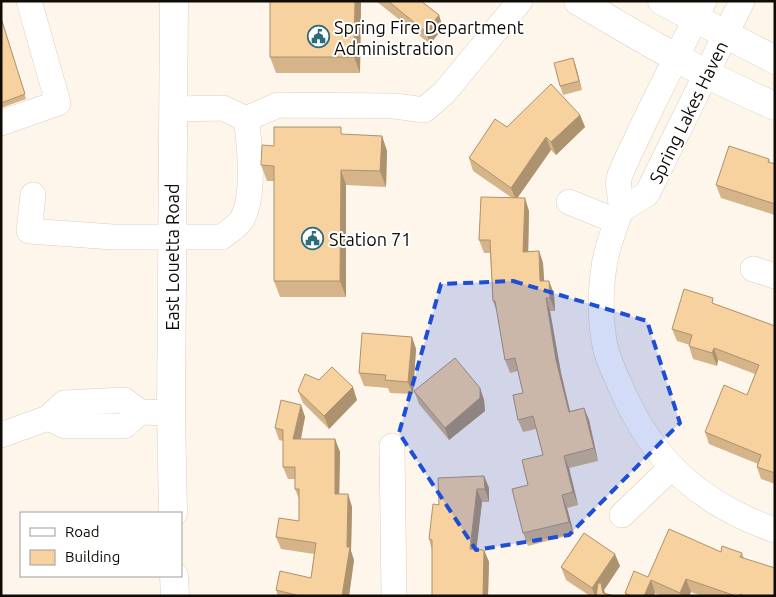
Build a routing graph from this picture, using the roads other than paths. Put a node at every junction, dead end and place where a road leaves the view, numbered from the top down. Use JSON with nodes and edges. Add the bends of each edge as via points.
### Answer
{"nodes":[{"id":1,"x":29,"y":1,"type":"edge"},
{"id":2,"x":174,"y":1,"type":"edge"},
{"id":3,"x":520,"y":1,"type":"edge"},
{"id":4,"x":578,"y":1,"type":"edge"},
{"id":5,"x":662,"y":1,"type":"edge"},
{"id":6,"x":742,"y":1,"type":"edge"},
{"id":7,"x":700,"y":10,"type":"edge"},
{"id":8,"x":726,"y":34,"type":"junction"},
{"id":9,"x":676,"y":58,"type":"junction"},
{"id":10,"x":775,"y":60,"type":"edge"},
{"id":11,"x":706,"y":74,"type":"junction"},
{"id":12,"x":775,"y":106,"type":"edge"},
{"id":13,"x":172,"y":109,"type":"junction"},
{"id":14,"x":246,"y":119,"type":"junction"},
{"id":15,"x":1,"y":123,"type":"edge"},
{"id":16,"x":637,"y":139,"type":"junction"},
{"id":17,"x":668,"y":152,"type":"junction"},
{"id":18,"x":33,"y":196,"type":"dead end"},
{"id":19,"x":569,"y":202,"type":"dead end"},
{"id":20,"x":618,"y":215,"type":"junction"},
{"id":21,"x":172,"y":238,"type":"junction"},
{"id":22,"x":171,"y":413,"type":"junction"},
{"id":23,"x":1,"y":434,"type":"edge"},
{"id":24,"x":392,"y":446,"type":"dead end"},
{"id":25,"x":672,"y":467,"type":"junction"},
{"id":26,"x":173,"y":512,"type":"edge"},
{"id":27,"x":622,"y":515,"type":"dead end"},
{"id":28,"x":775,"y":530,"type":"edge"},
{"id":29,"x":174,"y":577,"type":"edge"},
{"id":30,"x":175,"y":596,"type":"edge"},
{"id":31,"x":394,"y":596,"type":"edge"}],
"edges":[{"from":1,"to":15,"type":"street","via":[[58,103]]},
{"from":2,"to":13,"type":"main road","name":"East Louetta Road"},
{"from":3,"to":14,"type":"street","via":[[444,93],[424,110],[394,106],[278,104]]},
{"from":4,"to":9,"type":"main road"},
{"from":5,"to":7,"type":"main road"},
{"from":6,"to":8,"type":"street","name":"Spring Lakes Haven"},
{"from":7,"to":8,"type":"main road"},
{"from":7,"to":9,"type":"street","name":"Spring Lakes Haven"},
{"from":8,"to":10,"type":"main road"},
{"from":8,"to":11,"type":"street","name":"Spring Lakes Haven"},
{"from":9,"to":11,"type":"main road"},
{"from":9,"to":16,"type":"street","name":"Spring Lakes Haven"},
{"from":11,"to":12,"type":"main road"},
{"from":11,"to":17,"type":"street","name":"Spring Lakes Haven"},
{"from":13,"to":14,"type":"street","via":[[223,108]]},
{"from":13,"to":21,"type":"main road","name":"East Louetta Road"},
{"from":14,"to":21,"type":"street","via":[[250,145],[249,196],[242,220],[222,237]]},
{"from":16,"to":17,"type":"street"},
{"from":16,"to":20,"type":"street","name":"Spring Lakes Haven","via":[[618,177]]},
{"from":17,"to":20,"type":"street","name":"Spring Lakes Haven","via":[[647,194]]},
{"from":18,"to":21,"type":"street","via":[[29,231]]},
{"from":19,"to":20,"type":"street"},
{"from":20,"to":25,"type":"street","name":"Spring Lakes Haven","via":[[603,268],[606,350],[644,433]]},
{"from":21,"to":22,"type":"main road","name":"East Louetta Road"},
{"from":22,"to":23,"type":"street","via":[[140,412],[124,400],[64,402],[48,418]]},
{"from":22,"to":26,"type":"main road","name":"East Louetta Road"},
{"from":24,"to":31,"type":"street"},
{"from":25,"to":27,"type":"street"},
{"from":25,"to":28,"type":"street","name":"Spring Lakes Haven","via":[[714,502]]},
{"from":29,"to":30,"type":"main road"}]}
